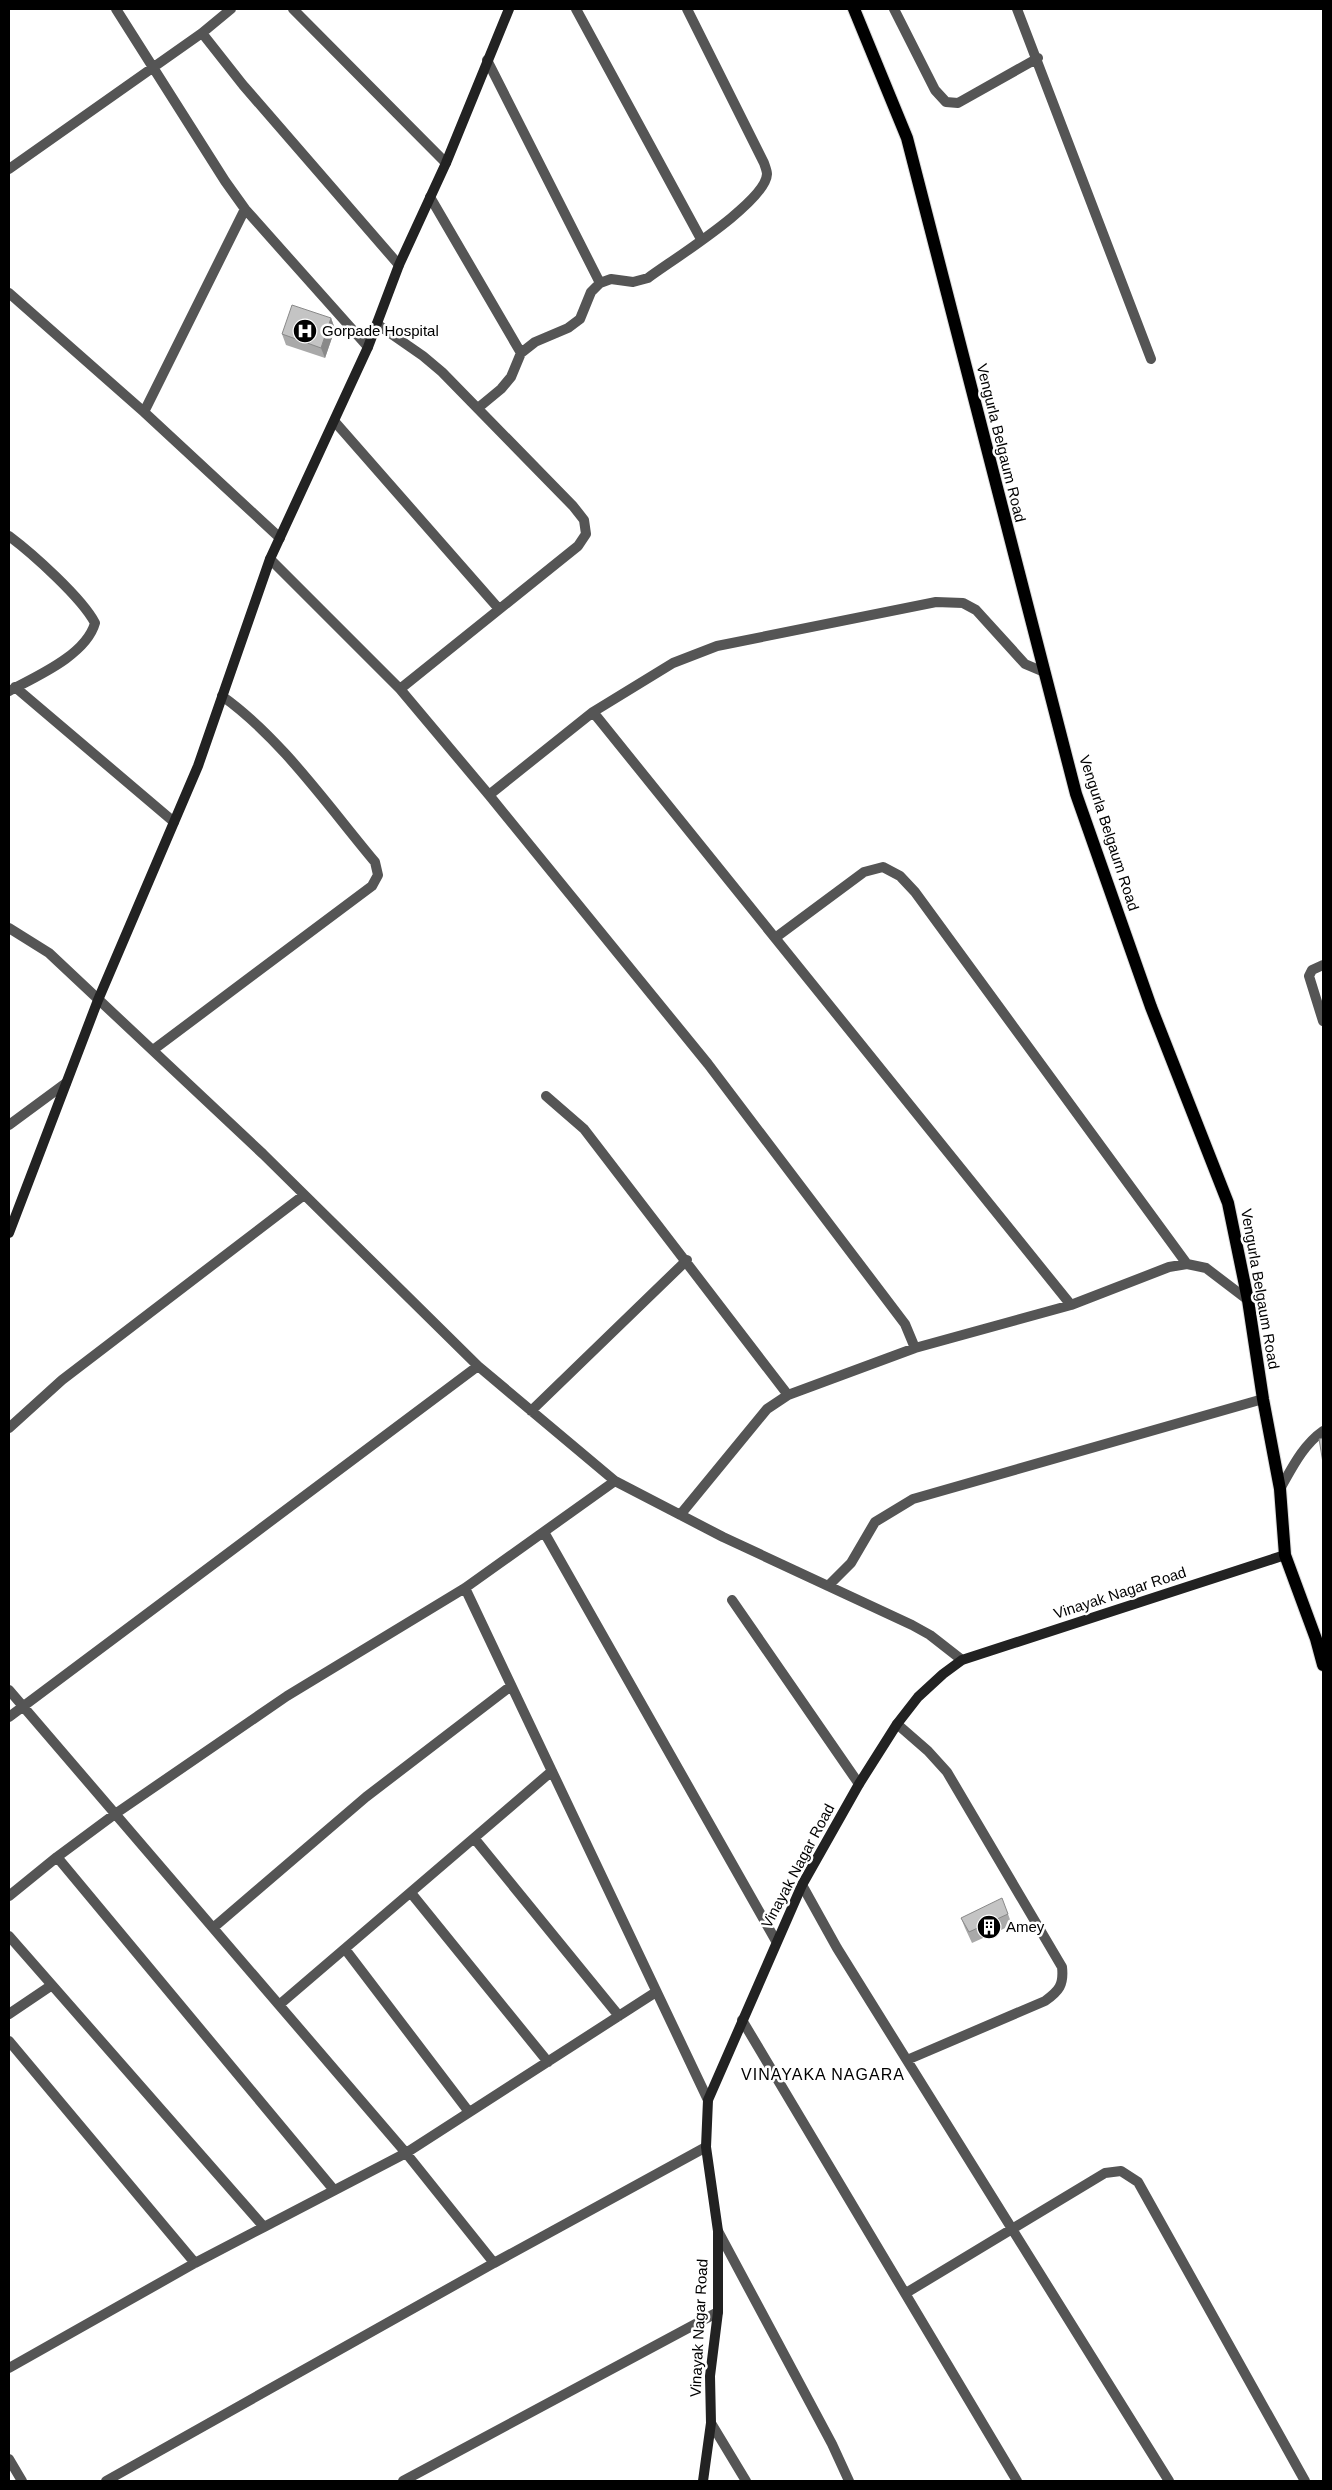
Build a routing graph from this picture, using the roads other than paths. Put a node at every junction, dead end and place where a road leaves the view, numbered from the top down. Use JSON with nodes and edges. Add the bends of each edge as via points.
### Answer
{"nodes":[{"id":1,"x":116,"y":9,"type":"edge"},
{"id":2,"x":231,"y":9,"type":"edge"},
{"id":3,"x":293,"y":9,"type":"edge"},
{"id":4,"x":509,"y":9,"type":"edge"},
{"id":5,"x":576,"y":9,"type":"edge"},
{"id":6,"x":687,"y":9,"type":"edge"},
{"id":7,"x":854,"y":9,"type":"edge"},
{"id":8,"x":894,"y":9,"type":"edge"},
{"id":9,"x":1018,"y":9,"type":"edge"},
{"id":10,"x":202,"y":33,"type":"junction"},
{"id":11,"x":1038,"y":58,"type":"junction"},
{"id":12,"x":488,"y":60,"type":"junction"},
{"id":13,"x":154,"y":66,"type":"junction"},
{"id":14,"x":446,"y":163,"type":"junction"},
{"id":15,"x":10,"y":166,"type":"edge"},
{"id":16,"x":430,"y":197,"type":"junction"},
{"id":17,"x":245,"y":209,"type":"junction"},
{"id":18,"x":701,"y":239,"type":"junction"},
{"id":19,"x":399,"y":265,"type":"junction"},
{"id":20,"x":600,"y":284,"type":"junction"},
{"id":21,"x":9,"y":293,"type":"edge"},
{"id":22,"x":377,"y":324,"type":"junction"},
{"id":23,"x":368,"y":347,"type":"junction"},
{"id":24,"x":522,"y":353,"type":"junction"},
{"id":25,"x":1151,"y":359,"type":"dead end"},
{"id":26,"x":478,"y":408,"type":"junction"},
{"id":27,"x":144,"y":412,"type":"junction"},
{"id":28,"x":335,"y":422,"type":"junction"},
{"id":29,"x":9,"y":536,"type":"edge"},
{"id":30,"x":280,"y":538,"type":"junction"},
{"id":31,"x":270,"y":559,"type":"junction"},
{"id":32,"x":499,"y":609,"type":"junction"},
{"id":33,"x":1044,"y":672,"type":"junction"},
{"id":34,"x":12,"y":689,"type":"edge"},
{"id":35,"x":400,"y":689,"type":"junction"},
{"id":36,"x":222,"y":696,"type":"junction"},
{"id":37,"x":593,"y":712,"type":"junction"},
{"id":38,"x":489,"y":795,"type":"junction"},
{"id":39,"x":174,"y":822,"type":"junction"},
{"id":40,"x":9,"y":928,"type":"edge"},
{"id":41,"x":775,"y":938,"type":"junction"},
{"id":42,"x":1323,"y":965,"type":"edge"},
{"id":43,"x":98,"y":1000,"type":"junction"},
{"id":44,"x":1323,"y":1022,"type":"edge"},
{"id":45,"x":153,"y":1050,"type":"junction"},
{"id":46,"x":66,"y":1083,"type":"junction"},
{"id":47,"x":546,"y":1096,"type":"dead end"},
{"id":48,"x":10,"y":1121,"type":"edge"},
{"id":49,"x":304,"y":1195,"type":"junction"},
{"id":50,"x":9,"y":1233,"type":"edge"},
{"id":51,"x":687,"y":1260,"type":"junction"},
{"id":52,"x":1187,"y":1264,"type":"junction"},
{"id":53,"x":1248,"y":1300,"type":"junction"},
{"id":54,"x":1071,"y":1305,"type":"junction"},
{"id":55,"x":915,"y":1348,"type":"junction"},
{"id":56,"x":478,"y":1366,"type":"junction"},
{"id":57,"x":788,"y":1395,"type":"junction"},
{"id":58,"x":1263,"y":1399,"type":"junction"},
{"id":59,"x":531,"y":1411,"type":"junction"},
{"id":60,"x":9,"y":1428,"type":"edge"},
{"id":61,"x":1323,"y":1430,"type":"edge"},
{"id":62,"x":615,"y":1481,"type":"junction"},
{"id":63,"x":1280,"y":1489,"type":"junction"},
{"id":64,"x":680,"y":1515,"type":"junction"},
{"id":65,"x":544,"y":1532,"type":"junction"},
{"id":66,"x":1284,"y":1555,"type":"junction"},
{"id":67,"x":828,"y":1586,"type":"junction"},
{"id":68,"x":465,"y":1588,"type":"junction"},
{"id":69,"x":732,"y":1600,"type":"dead end"},
{"id":70,"x":1320,"y":1638,"type":"edge"},
{"id":71,"x":962,"y":1660,"type":"junction"},
{"id":72,"x":1323,"y":1665,"type":"edge"},
{"id":73,"x":511,"y":1686,"type":"junction"},
{"id":74,"x":9,"y":1690,"type":"edge"},
{"id":75,"x":23,"y":1705,"type":"junction"},
{"id":76,"x":9,"y":1717,"type":"edge"},
{"id":77,"x":897,"y":1724,"type":"junction"},
{"id":78,"x":552,"y":1771,"type":"junction"},
{"id":79,"x":859,"y":1784,"type":"junction"},
{"id":80,"x":115,"y":1814,"type":"junction"},
{"id":81,"x":474,"y":1838,"type":"junction"},
{"id":82,"x":57,"y":1857,"type":"junction"},
{"id":83,"x":802,"y":1884,"type":"junction"},
{"id":84,"x":411,"y":1893,"type":"junction"},
{"id":85,"x":9,"y":1896,"type":"edge"},
{"id":86,"x":213,"y":1928,"type":"junction"},
{"id":87,"x":9,"y":1936,"type":"edge"},
{"id":88,"x":776,"y":1941,"type":"junction"},
{"id":89,"x":344,"y":1950,"type":"junction"},
{"id":90,"x":52,"y":1984,"type":"junction"},
{"id":91,"x":656,"y":1992,"type":"junction"},
{"id":92,"x":279,"y":2004,"type":"junction"},
{"id":93,"x":9,"y":2014,"type":"edge"},
{"id":94,"x":619,"y":2016,"type":"junction"},
{"id":95,"x":742,"y":2020,"type":"junction"},
{"id":96,"x":9,"y":2041,"type":"edge"},
{"id":97,"x":907,"y":2060,"type":"junction"},
{"id":98,"x":548,"y":2062,"type":"junction"},
{"id":99,"x":708,"y":2100,"type":"junction"},
{"id":100,"x":469,"y":2112,"type":"junction"},
{"id":101,"x":706,"y":2147,"type":"junction"},
{"id":102,"x":406,"y":2153,"type":"junction"},
{"id":103,"x":334,"y":2190,"type":"junction"},
{"id":104,"x":264,"y":2227,"type":"junction"},
{"id":105,"x":1012,"y":2229,"type":"junction"},
{"id":106,"x":718,"y":2231,"type":"junction"},
{"id":107,"x":195,"y":2263,"type":"junction"},
{"id":108,"x":494,"y":2263,"type":"junction"},
{"id":109,"x":906,"y":2294,"type":"junction"},
{"id":110,"x":718,"y":2312,"type":"junction"},
{"id":111,"x":9,"y":2368,"type":"edge"},
{"id":112,"x":710,"y":2423,"type":"junction"},
{"id":113,"x":9,"y":2459,"type":"edge"},
{"id":114,"x":22,"y":2481,"type":"edge"},
{"id":115,"x":106,"y":2481,"type":"edge"},
{"id":116,"x":403,"y":2481,"type":"edge"},
{"id":117,"x":703,"y":2481,"type":"edge"},
{"id":118,"x":746,"y":2481,"type":"edge"},
{"id":119,"x":849,"y":2481,"type":"edge"},
{"id":120,"x":1017,"y":2481,"type":"edge"},
{"id":121,"x":1169,"y":2481,"type":"edge"},
{"id":122,"x":1305,"y":2481,"type":"edge"}],
"edges":[{"from":1,"to":13,"type":"street"},
{"from":2,"to":10,"type":"street"},
{"from":3,"to":14,"type":"street"},
{"from":4,"to":12,"type":"main road"},
{"from":5,"to":18,"type":"street"},
{"from":6,"to":18,"type":"street","via":[[764,162],[767,175],[739,213]]},
{"from":7,"to":33,"type":"main road","name":"Vengurla Belgaum Road","via":[[907,138]]},
{"from":8,"to":11,"type":"street","via":[[935,90],[946,102],[958,103]]},
{"from":9,"to":11,"type":"street"},
{"from":10,"to":13,"type":"street"},
{"from":10,"to":19,"type":"street"},
{"from":11,"to":25,"type":"street"},
{"from":12,"to":14,"type":"main road"},
{"from":12,"to":20,"type":"street"},
{"from":13,"to":15,"type":"street"},
{"from":13,"to":17,"type":"street"},
{"from":14,"to":16,"type":"main road"},
{"from":16,"to":19,"type":"main road"},
{"from":16,"to":24,"type":"street"},
{"from":17,"to":23,"type":"street"},
{"from":17,"to":27,"type":"street"},
{"from":18,"to":20,"type":"street","via":[[648,278],[633,282],[611,279]]},
{"from":19,"to":22,"type":"main road"},
{"from":20,"to":24,"type":"street","via":[[592,292],[580,319],[568,328],[535,342]]},
{"from":21,"to":27,"type":"street"},
{"from":22,"to":23,"type":"main road"},
{"from":22,"to":26,"type":"street","via":[[423,356]]},
{"from":23,"to":28,"type":"main road"},
{"from":24,"to":26,"type":"street","via":[[511,377]]},
{"from":26,"to":32,"type":"street","via":[[573,506],[584,520],[586,534],[578,546]]},
{"from":27,"to":30,"type":"street"},
{"from":28,"to":30,"type":"main road"},
{"from":28,"to":32,"type":"street"},
{"from":29,"to":34,"type":"street","via":[[78,599],[95,624],[86,642],[76,651]]},
{"from":30,"to":31,"type":"main road"},
{"from":31,"to":35,"type":"street"},
{"from":31,"to":36,"type":"main road"},
{"from":32,"to":35,"type":"street"},
{"from":33,"to":37,"type":"street","via":[[1025,664],[976,610],[963,603],[936,602],[717,646],[673,664]]},
{"from":33,"to":53,"type":"main road","name":"Vengurla Belgaum Road","via":[[1076,794],[1151,1007],[1228,1203]]},
{"from":34,"to":39,"type":"street"},
{"from":35,"to":38,"type":"street"},
{"from":36,"to":39,"type":"main road"},
{"from":36,"to":45,"type":"street","via":[[276,745],[375,862],[378,875],[372,886]]},
{"from":37,"to":38,"type":"street"},
{"from":37,"to":41,"type":"street"},
{"from":38,"to":55,"type":"street","via":[[708,1064],[905,1324]]},
{"from":39,"to":43,"type":"main road"},
{"from":40,"to":43,"type":"street","via":[[49,953]]},
{"from":41,"to":52,"type":"street","via":[[864,872],[883,867],[900,876],[915,892]]},
{"from":41,"to":54,"type":"street"},
{"from":42,"to":44,"type":"street","via":[[1312,970],[1310,976]]},
{"from":43,"to":45,"type":"street"},
{"from":43,"to":46,"type":"main road"},
{"from":45,"to":49,"type":"street"},
{"from":46,"to":48,"type":"street"},
{"from":46,"to":50,"type":"main road"},
{"from":47,"to":51,"type":"street","via":[[584,1129]]},
{"from":49,"to":56,"type":"street"},
{"from":49,"to":60,"type":"street","via":[[62,1380]]},
{"from":51,"to":57,"type":"street"},
{"from":51,"to":59,"type":"street"},
{"from":52,"to":53,"type":"street","via":[[1206,1268]]},
{"from":52,"to":54,"type":"street","via":[[1169,1266]]},
{"from":53,"to":58,"type":"main road","name":"Vengurla Belgaum Road"},
{"from":54,"to":55,"type":"street"},
{"from":55,"to":57,"type":"street"},
{"from":56,"to":59,"type":"street"},
{"from":56,"to":75,"type":"street"},
{"from":57,"to":64,"type":"street","via":[[767,1409]]},
{"from":58,"to":63,"type":"main road","name":"Vengurla Belgaum Road"},
{"from":58,"to":67,"type":"street","via":[[913,1499],[875,1522],[851,1563]]},
{"from":59,"to":62,"type":"street"},
{"from":61,"to":63,"type":"street","via":[[1299,1456]]},
{"from":62,"to":64,"type":"street"},
{"from":62,"to":65,"type":"street"},
{"from":63,"to":66,"type":"main road","name":"Vengurla Belgaum Road"},
{"from":64,"to":67,"type":"street"},
{"from":65,"to":68,"type":"street"},
{"from":65,"to":88,"type":"street"},
{"from":66,"to":70,"type":"main road","name":"Vengurla Belgaum Road"},
{"from":66,"to":71,"type":"main road","name":"Vinayak Nagar Road"},
{"from":67,"to":71,"type":"street","via":[[912,1625]]},
{"from":68,"to":73,"type":"street"},
{"from":68,"to":80,"type":"street","via":[[287,1696]]},
{"from":69,"to":79,"type":"street"},
{"from":70,"to":72,"type":"main road","name":"Vengurla Belgaum Road"},
{"from":71,"to":77,"type":"main road","name":"Vinayak Nagar Road","via":[[918,1697]]},
{"from":73,"to":78,"type":"street"},
{"from":73,"to":86,"type":"street","via":[[366,1797]]},
{"from":74,"to":75,"type":"street"},
{"from":75,"to":76,"type":"street"},
{"from":75,"to":80,"type":"street"},
{"from":77,"to":79,"type":"main road","name":"Vinayak Nagar Road"},
{"from":77,"to":97,"type":"street","via":[[947,1772],[1062,1967],[1064,1982],[1057,1993],[1045,2001]]},
{"from":78,"to":81,"type":"street"},
{"from":78,"to":91,"type":"street"},
{"from":79,"to":83,"type":"main road","name":"Vinayak Nagar Road"},
{"from":80,"to":82,"type":"street"},
{"from":80,"to":86,"type":"street"},
{"from":81,"to":84,"type":"street"},
{"from":81,"to":94,"type":"street"},
{"from":82,"to":85,"type":"street"},
{"from":82,"to":103,"type":"street"},
{"from":83,"to":88,"type":"main road","name":"Vinayak Nagar Road"},
{"from":83,"to":97,"type":"street","via":[[837,1948]]},
{"from":84,"to":89,"type":"street"},
{"from":84,"to":98,"type":"street"},
{"from":86,"to":92,"type":"street"},
{"from":87,"to":90,"type":"street"},
{"from":88,"to":95,"type":"main road","name":"Vinayak Nagar Road"},
{"from":89,"to":92,"type":"street"},
{"from":89,"to":100,"type":"street"},
{"from":90,"to":93,"type":"street"},
{"from":90,"to":104,"type":"street"},
{"from":91,"to":94,"type":"street"},
{"from":91,"to":99,"type":"street"},
{"from":92,"to":102,"type":"street"},
{"from":94,"to":98,"type":"street"},
{"from":95,"to":99,"type":"main road","name":"Vinayak Nagar Road"},
{"from":95,"to":109,"type":"street"},
{"from":96,"to":107,"type":"street"},
{"from":97,"to":105,"type":"street"},
{"from":98,"to":100,"type":"street"},
{"from":99,"to":101,"type":"main road","name":"Vinayak Nagar Road"},
{"from":100,"to":102,"type":"street"},
{"from":101,"to":106,"type":"main road","name":"Vinayak Nagar Road"},
{"from":101,"to":108,"type":"street"},
{"from":102,"to":103,"type":"street"},
{"from":102,"to":108,"type":"street"},
{"from":103,"to":104,"type":"street"},
{"from":104,"to":107,"type":"street"},
{"from":105,"to":109,"type":"street"},
{"from":105,"to":121,"type":"street"},
{"from":105,"to":122,"type":"street","via":[[1105,2173],[1121,2171],[1138,2182]]},
{"from":106,"to":110,"type":"main road","name":"Vinayak Nagar Road"},
{"from":106,"to":119,"type":"street"},
{"from":107,"to":111,"type":"street"},
{"from":108,"to":115,"type":"street"},
{"from":109,"to":120,"type":"street"},
{"from":110,"to":112,"type":"main road","name":"Vinayak Nagar Road","via":[[710,2376]]},
{"from":110,"to":116,"type":"street"},
{"from":112,"to":117,"type":"main road","name":"Vinayak Nagar Road"},
{"from":112,"to":118,"type":"street"},
{"from":113,"to":114,"type":"street"}]}
